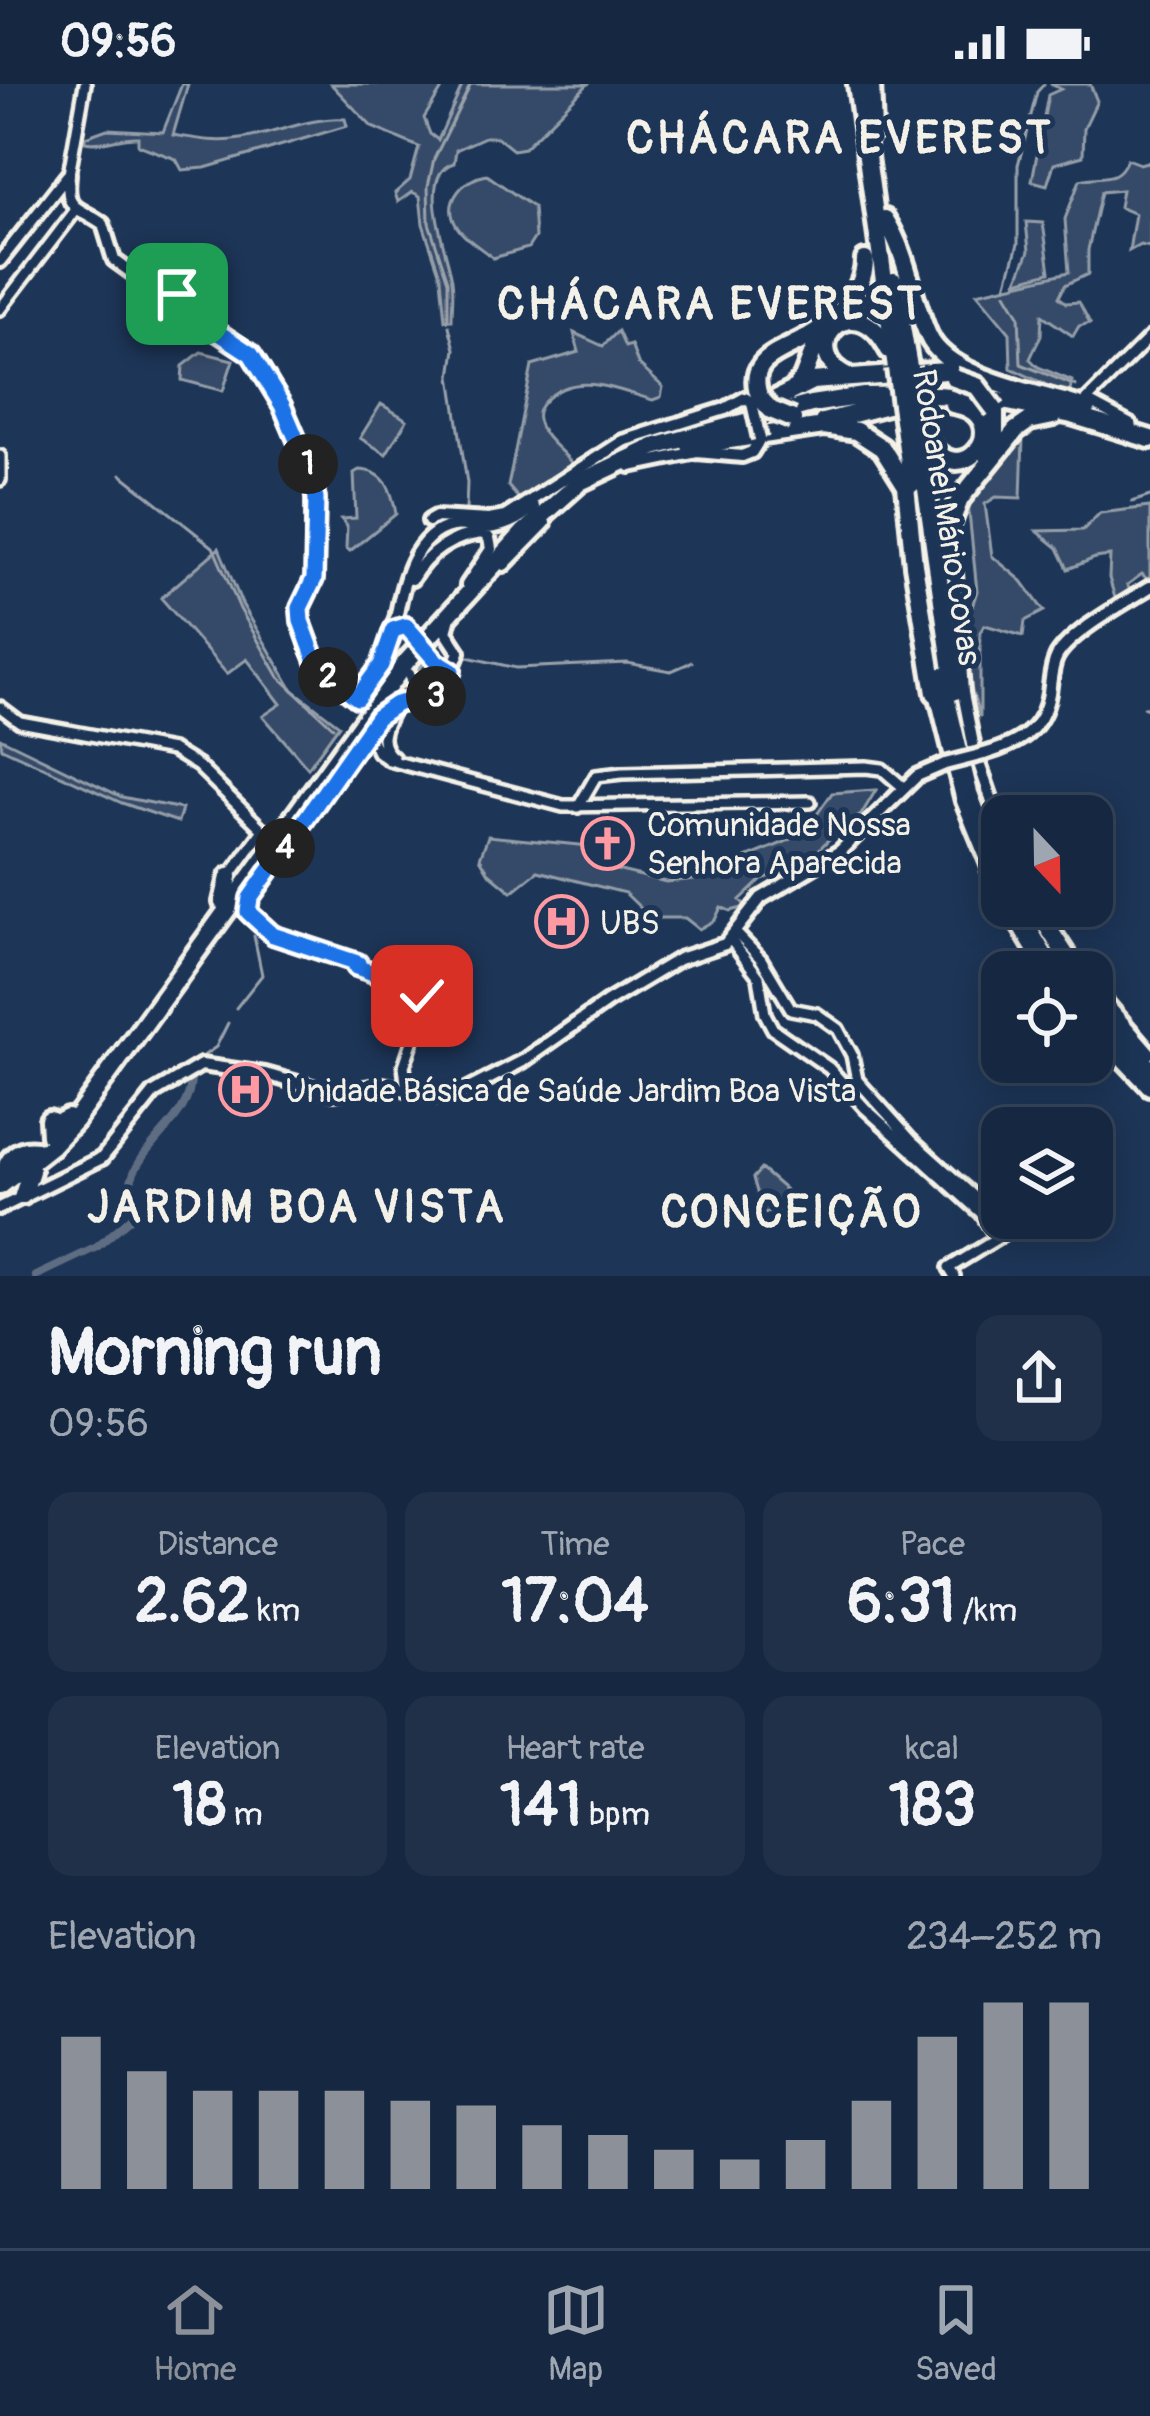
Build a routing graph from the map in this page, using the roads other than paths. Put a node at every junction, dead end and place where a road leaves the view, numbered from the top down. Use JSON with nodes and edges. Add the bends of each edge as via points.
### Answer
{"nodes":[{"id":1,"x":85,"y":84,"type":"edge"},
{"id":2,"x":861,"y":84,"type":"edge"},
{"id":3,"x":69,"y":174,"type":"junction"},
{"id":4,"x":75,"y":211,"type":"junction"},
{"id":5,"x":885,"y":220,"type":"junction"},
{"id":6,"x":0,"y":261,"type":"edge"},
{"id":7,"x":0,"y":309,"type":"edge"},
{"id":8,"x":828,"y":321,"type":"junction"},
{"id":9,"x":1150,"y":337,"type":"edge"},
{"id":10,"x":900,"y":365,"type":"junction"},
{"id":11,"x":960,"y":374,"type":"junction"},
{"id":12,"x":850,"y":377,"type":"junction"},
{"id":13,"x":794,"y":389,"type":"junction"},
{"id":14,"x":815,"y":397,"type":"junction"},
{"id":15,"x":1060,"y":399,"type":"junction"},
{"id":16,"x":754,"y":400,"type":"junction"},
{"id":17,"x":1087,"y":400,"type":"junction"},
{"id":18,"x":908,"y":410,"type":"junction"},
{"id":19,"x":1090,"y":421,"type":"junction"},
{"id":20,"x":793,"y":424,"type":"junction"},
{"id":21,"x":711,"y":425,"type":"junction"},
{"id":22,"x":1144,"y":435,"type":"edge"},
{"id":23,"x":0,"y":456,"type":"edge"},
{"id":24,"x":619,"y":461,"type":"junction"},
{"id":25,"x":576,"y":478,"type":"junction"},
{"id":26,"x":0,"y":480,"type":"edge"},
{"id":27,"x":915,"y":503,"type":"junction"},
{"id":28,"x":435,"y":526,"type":"junction"},
{"id":29,"x":948,"y":530,"type":"junction"},
{"id":30,"x":457,"y":532,"type":"junction"},
{"id":31,"x":428,"y":548,"type":"junction"},
{"id":32,"x":467,"y":585,"type":"junction"},
{"id":33,"x":1150,"y":587,"type":"edge"},
{"id":34,"x":403,"y":621,"type":"junction"},
{"id":35,"x":439,"y":625,"type":"junction"},
{"id":36,"x":446,"y":668,"type":"junction"},
{"id":37,"x":409,"y":674,"type":"junction"},
{"id":38,"x":935,"y":693,"type":"junction"},
{"id":39,"x":380,"y":706,"type":"junction"},
{"id":40,"x":0,"y":707,"type":"edge"},
{"id":41,"x":360,"y":728,"type":"junction"},
{"id":42,"x":404,"y":763,"type":"junction"},
{"id":43,"x":328,"y":778,"type":"junction"},
{"id":44,"x":904,"y":788,"type":"junction"},
{"id":45,"x":990,"y":795,"type":"edge"},
{"id":46,"x":981,"y":796,"type":"edge"},
{"id":47,"x":810,"y":802,"type":"dead end"},
{"id":48,"x":578,"y":807,"type":"junction"},
{"id":49,"x":981,"y":830,"type":"edge"},
{"id":50,"x":981,"y":844,"type":"edge"},
{"id":51,"x":253,"y":855,"type":"junction"},
{"id":52,"x":230,"y":877,"type":"joint"},
{"id":53,"x":238,"y":909,"type":"junction"},
{"id":54,"x":735,"y":938,"type":"junction"},
{"id":55,"x":138,"y":1006,"type":"dead end"},
{"id":56,"x":1113,"y":1027,"type":"edge"},
{"id":57,"x":1113,"y":1032,"type":"edge"},
{"id":58,"x":128,"y":1038,"type":"junction"},
{"id":59,"x":1113,"y":1039,"type":"edge"},
{"id":60,"x":1150,"y":1053,"type":"edge"},
{"id":61,"x":1150,"y":1069,"type":"edge"},
{"id":62,"x":400,"y":1083,"type":"junction"},
{"id":63,"x":1150,"y":1090,"type":"edge"},
{"id":64,"x":55,"y":1137,"type":"junction"},
{"id":65,"x":31,"y":1171,"type":"junction"},
{"id":66,"x":2,"y":1180,"type":"edge"},
{"id":67,"x":22,"y":1195,"type":"junction"},
{"id":68,"x":0,"y":1197,"type":"edge"},
{"id":69,"x":981,"y":1202,"type":"edge"},
{"id":70,"x":0,"y":1208,"type":"edge"},
{"id":71,"x":981,"y":1214,"type":"edge"},
{"id":72,"x":996,"y":1239,"type":"edge"},
{"id":73,"x":951,"y":1272,"type":"edge"}],
"edges":[{"from":1,"to":3,"type":"street"},
{"from":2,"to":5,"type":"highway","name":"Rodoanel Mário Covas"},
{"from":2,"to":8,"type":"highway","via":[[863,283]]},
{"from":2,"to":10,"type":"highway","name":"Rodoanel Mário Covas"},
{"from":3,"to":4,"type":"main road"},
{"from":3,"to":6,"type":"main road"},
{"from":4,"to":7,"type":"street"},
{"from":4,"to":39,"type":"main road","via":[[103,224],[114,260],[132,278],[160,294],[174,292],[178,306],[251,354],[282,405],[316,499],[314,579],[301,621],[318,667]]},
{"from":5,"to":10,"type":"highway","name":"Rodoanel Mário Covas"},
{"from":5,"to":11,"type":"highway","via":[[932,343]]},
{"from":8,"to":13,"type":"highway"},
{"from":8,"to":16,"type":"highway","via":[[763,361]]},
{"from":9,"to":17,"type":"street"},
{"from":10,"to":12,"type":"highway","via":[[868,323],[844,320],[826,349],[835,369]]},
{"from":10,"to":18,"type":"highway","name":"Rodoanel Mário Covas","bridge":true},
{"from":11,"to":12,"type":"highway"},
{"from":11,"to":14,"type":"highway"},
{"from":11,"to":15,"type":"highway"},
{"from":11,"to":29,"type":"highway","bridge":true,"via":[[995,410],[995,441],[955,498]]},
{"from":12,"to":13,"type":"highway"},
{"from":13,"to":21,"type":"highway"},
{"from":14,"to":21,"type":"highway"},
{"from":14,"to":22,"type":"highway","via":[[996,391]]},
{"from":15,"to":17,"type":"street"},
{"from":15,"to":22,"type":"highway"},
{"from":16,"to":20,"type":"highway","bridge":true},
{"from":16,"to":28,"type":"main road","via":[[623,441],[505,517],[436,517]]},
{"from":16,"to":36,"type":"main road","bridge":true,"via":[[760,439],[748,455],[654,458],[611,473],[546,522],[448,622],[458,648]]},
{"from":17,"to":22,"type":"street"},
{"from":18,"to":19,"type":"highway","via":[[982,398]]},
{"from":18,"to":20,"type":"highway"},
{"from":18,"to":20,"type":"highway","via":[[946,460],[970,458],[983,443],[979,416],[949,404],[885,405]]},
{"from":18,"to":24,"type":"highway","via":[[811,404]]},
{"from":18,"to":27,"type":"highway","name":"Rodoanel Mário Covas"},
{"from":18,"to":46,"type":"highway","name":"Rodoanel Mário Covas","via":[[956,700]]},
{"from":19,"to":22,"type":"highway"},
{"from":19,"to":29,"type":"highway","via":[[1048,416],[1022,425],[960,499]]},
{"from":20,"to":24,"type":"highway"},
{"from":20,"to":38,"type":"highway","via":[[856,431],[901,473]]},
{"from":21,"to":25,"type":"highway","via":[[640,446]]},
{"from":23,"to":26,"type":"street"},
{"from":24,"to":35,"type":"highway","via":[[552,505]]},
{"from":25,"to":30,"type":"main road","via":[[506,525]]},
{"from":25,"to":32,"type":"highway"},
{"from":27,"to":38,"type":"highway"},
{"from":27,"to":49,"type":"highway","name":"Rodoanel Mário Covas","via":[[941,675]]},
{"from":28,"to":30,"type":"main road"},
{"from":28,"to":31,"type":"main road"},
{"from":29,"to":45,"type":"main road","via":[[963,693]]},
{"from":30,"to":31,"type":"main road"},
{"from":30,"to":32,"type":"main road","via":[[482,533],[491,545]]},
{"from":31,"to":34,"type":"main road"},
{"from":32,"to":39,"type":"highway","via":[[400,658]]},
{"from":33,"to":44,"type":"main road","bridge":true,"via":[[1064,648],[1034,729],[1014,745],[922,772]]},
{"from":34,"to":36,"type":"main road","bridge":true},
{"from":34,"to":39,"type":"main road","via":[[381,665]]},
{"from":35,"to":37,"type":"highway"},
{"from":35,"to":41,"type":"highway"},
{"from":36,"to":37,"type":"main road","via":[[429,695],[416,691]]},
{"from":36,"to":39,"type":"main road","via":[[438,694]]},
{"from":37,"to":39,"type":"main road"},
{"from":38,"to":50,"type":"main road"},
{"from":39,"to":41,"type":"highway"},
{"from":39,"to":41,"type":"main road"},
{"from":39,"to":42,"type":"street","via":[[382,743]]},
{"from":40,"to":51,"type":"street","via":[[20,722],[184,754],[263,830]]},
{"from":41,"to":42,"type":"street","via":[[385,759]]},
{"from":41,"to":43,"type":"highway"},
{"from":41,"to":43,"type":"main road"},
{"from":41,"to":51,"type":"highway"},
{"from":42,"to":48,"type":"street"},
{"from":43,"to":53,"type":"highway"},
{"from":43,"to":53,"type":"main road"},
{"from":44,"to":48,"type":"street","via":[[877,767],[600,775]]},
{"from":44,"to":54,"type":"main road","via":[[840,851],[761,898]]},
{"from":47,"to":48,"type":"street"},
{"from":51,"to":52,"type":"street"},
{"from":51,"to":53,"type":"highway"},
{"from":52,"to":53,"type":"highway"},
{"from":53,"to":58,"type":"highway","via":[[161,982]]},
{"from":53,"to":62,"type":"street","via":[[292,944],[423,985],[428,991]]},
{"from":53,"to":64,"type":"highway"},
{"from":54,"to":62,"type":"main road","via":[[679,959],[527,1058],[452,1096]]},
{"from":54,"to":69,"type":"street","via":[[761,959],[791,1009],[824,1017],[842,1033],[868,1093]]},
{"from":54,"to":71,"type":"street","via":[[759,977],[773,1030],[829,1068]]},
{"from":55,"to":58,"type":"highway"},
{"from":56,"to":60,"type":"main road"},
{"from":57,"to":61,"type":"highway"},
{"from":58,"to":64,"type":"highway"},
{"from":59,"to":63,"type":"highway"},
{"from":62,"to":67,"type":"main road","via":[[334,1094],[201,1065],[154,1093],[102,1158]]},
{"from":64,"to":65,"type":"highway"},
{"from":64,"to":66,"type":"highway"},
{"from":64,"to":66,"type":"highway"},
{"from":65,"to":67,"type":"highway"},
{"from":65,"to":68,"type":"highway"},
{"from":67,"to":70,"type":"main road"},
{"from":72,"to":73,"type":"street"}]}
